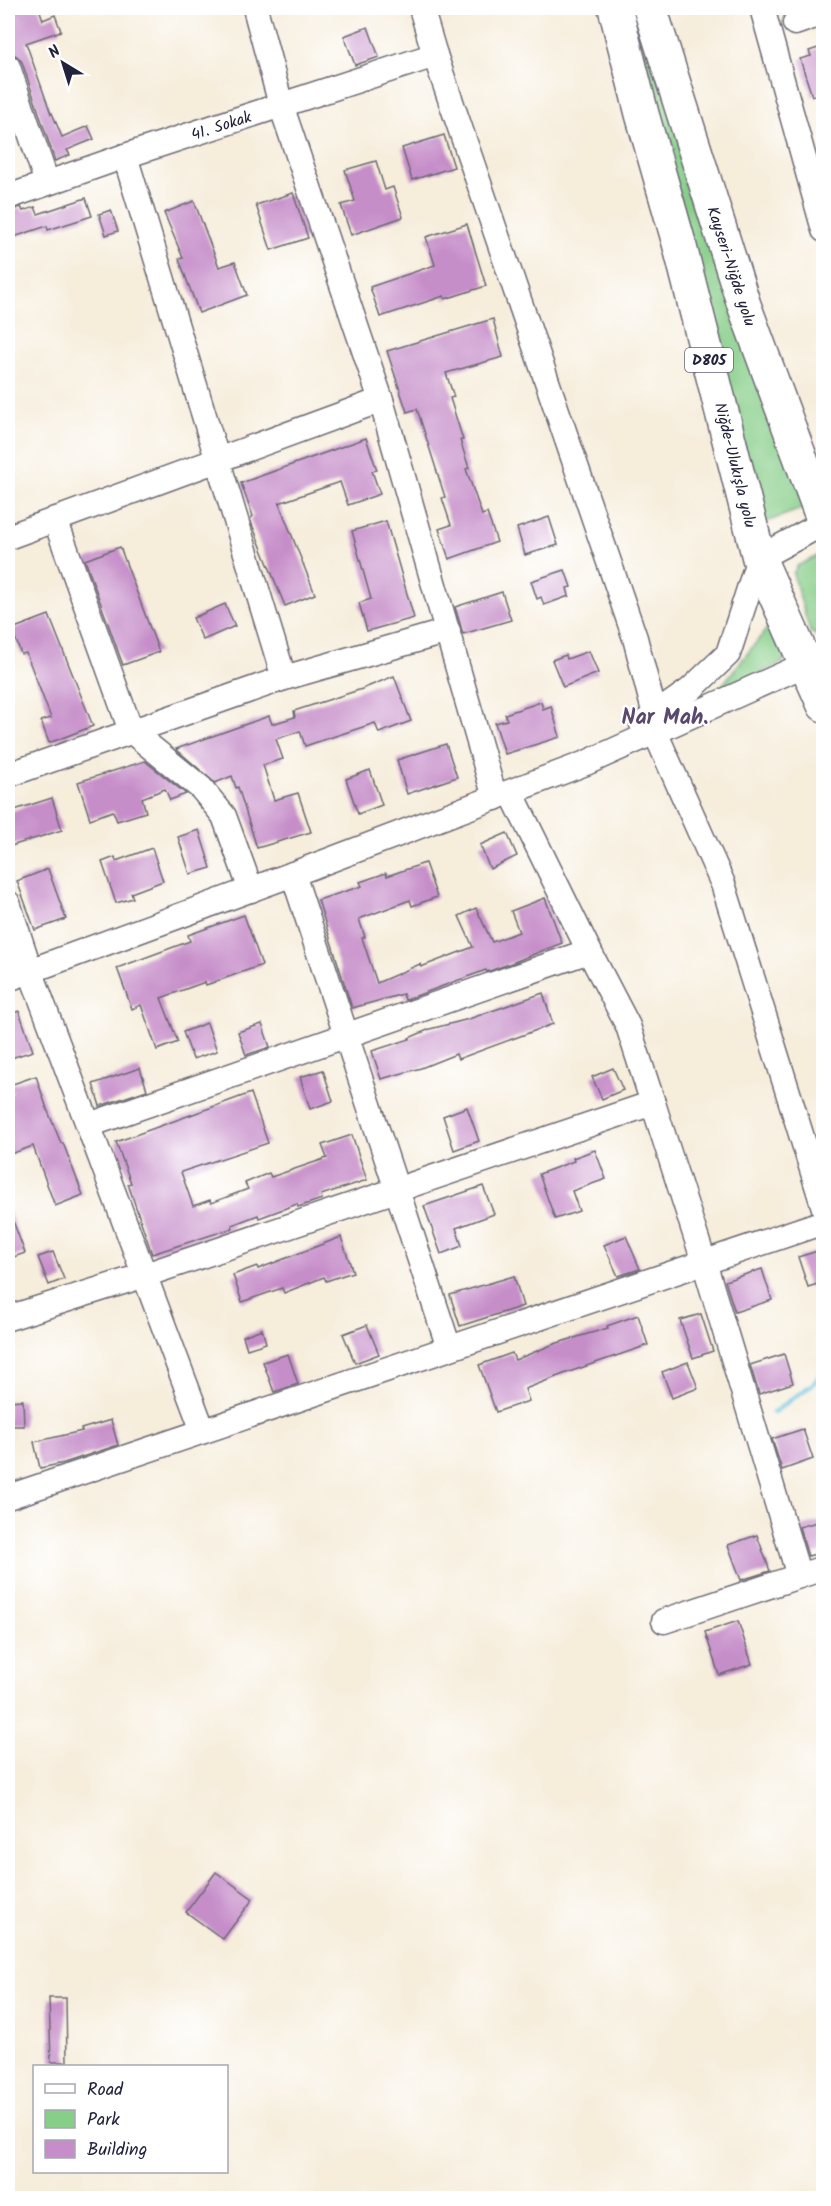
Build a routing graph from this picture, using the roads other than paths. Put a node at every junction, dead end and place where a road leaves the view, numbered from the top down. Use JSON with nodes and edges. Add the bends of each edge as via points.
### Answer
{"nodes":[{"id":1,"x":255,"y":8,"type":"edge"},
{"id":2,"x":421,"y":8,"type":"edge"},
{"id":3,"x":609,"y":8,"type":"edge"},
{"id":4,"x":615,"y":8,"type":"edge"},
{"id":5,"x":650,"y":8,"type":"edge"},
{"id":6,"x":673,"y":8,"type":"edge"},
{"id":7,"x":762,"y":8,"type":"edge"},
{"id":8,"x":824,"y":13,"type":"edge"},
{"id":9,"x":795,"y":23,"type":"dead end"},
{"id":10,"x":435,"y":55,"type":"junction"},
{"id":11,"x":8,"y":68,"type":"edge"},
{"id":12,"x":281,"y":105,"type":"junction"},
{"id":13,"x":642,"y":114,"type":"junction"},
{"id":14,"x":125,"y":156,"type":"junction"},
{"id":15,"x":47,"y":183,"type":"junction"},
{"id":16,"x":8,"y":197,"type":"edge"},
{"id":17,"x":824,"y":230,"type":"edge"},
{"id":18,"x":744,"y":305,"type":"junction"},
{"id":19,"x":381,"y":400,"type":"junction"},
{"id":20,"x":217,"y":460,"type":"junction"},
{"id":21,"x":55,"y":519,"type":"junction"},
{"id":22,"x":824,"y":523,"type":"edge"},
{"id":23,"x":8,"y":537,"type":"edge"},
{"id":24,"x":759,"y":558,"type":"junction"},
{"id":25,"x":448,"y":631,"type":"junction"},
{"id":26,"x":815,"y":659,"type":"edge"},
{"id":27,"x":284,"y":678,"type":"junction"},
{"id":28,"x":824,"y":705,"type":"edge"},
{"id":29,"x":655,"y":724,"type":"junction"},
{"id":30,"x":131,"y":731,"type":"junction"},
{"id":31,"x":8,"y":775,"type":"edge"},
{"id":32,"x":503,"y":795,"type":"junction"},
{"id":33,"x":293,"y":874,"type":"junction"},
{"id":34,"x":251,"y":890,"type":"junction"},
{"id":35,"x":8,"y":903,"type":"edge"},
{"id":36,"x":589,"y":951,"type":"junction"},
{"id":37,"x":30,"y":970,"type":"junction"},
{"id":38,"x":8,"y":979,"type":"edge"},
{"id":39,"x":346,"y":1035,"type":"junction"},
{"id":40,"x":653,"y":1103,"type":"junction"},
{"id":41,"x":89,"y":1125,"type":"junction"},
{"id":42,"x":397,"y":1189,"type":"junction"},
{"id":43,"x":824,"y":1208,"type":"edge"},
{"id":44,"x":824,"y":1222,"type":"edge"},
{"id":45,"x":704,"y":1262,"type":"junction"},
{"id":46,"x":145,"y":1275,"type":"junction"},
{"id":47,"x":8,"y":1318,"type":"edge"},
{"id":48,"x":449,"y":1348,"type":"junction"},
{"id":49,"x":203,"y":1431,"type":"junction"},
{"id":50,"x":8,"y":1497,"type":"edge"},
{"id":51,"x":824,"y":1569,"type":"edge"},
{"id":52,"x":799,"y":1576,"type":"junction"},
{"id":53,"x":664,"y":1621,"type":"dead end"}],
"edges":[{"from":1,"to":12,"type":"street"},
{"from":2,"to":10,"type":"street"},
{"from":3,"to":13,"type":"highway"},
{"from":4,"to":13,"type":"highway","name":"Niğde-Ulukışla yolu","number":"D805"},
{"from":5,"to":18,"type":"highway","name":"Kayseri-Niğde yolu"},
{"from":6,"to":18,"type":"highway"},
{"from":7,"to":17,"type":"street"},
{"from":8,"to":9,"type":"street"},
{"from":10,"to":12,"type":"street","name":"41. Sokak"},
{"from":10,"to":29,"type":"street","via":[[635,638]]},
{"from":11,"to":15,"type":"street"},
{"from":12,"to":14,"type":"street","name":"41. Sokak"},
{"from":12,"to":19,"type":"street"},
{"from":13,"to":24,"type":"highway","name":"Niğde-Ulukışla yolu","number":"D805"},
{"from":14,"to":15,"type":"street","name":"41. Sokak"},
{"from":14,"to":20,"type":"street"},
{"from":15,"to":16,"type":"street","name":"41. Sokak"},
{"from":18,"to":22,"type":"highway","name":"Kayseri-Niğde yolu"},
{"from":19,"to":20,"type":"street"},
{"from":19,"to":25,"type":"street"},
{"from":20,"to":21,"type":"street"},
{"from":20,"to":27,"type":"street"},
{"from":21,"to":23,"type":"street"},
{"from":21,"to":30,"type":"street"},
{"from":22,"to":24,"type":"street"},
{"from":24,"to":26,"type":"highway","name":"Niğde-Ulukışla yolu","number":"D805"},
{"from":24,"to":29,"type":"street","via":[[728,654]]},
{"from":25,"to":27,"type":"street"},
{"from":25,"to":32,"type":"street"},
{"from":26,"to":28,"type":"highway","name":"Niğde-Ulukışla yolu","number":"D805"},
{"from":26,"to":29,"type":"street"},
{"from":27,"to":30,"type":"street"},
{"from":29,"to":32,"type":"street","via":[[586,763]]},
{"from":29,"to":43,"type":"street","via":[[723,884]]},
{"from":30,"to":31,"type":"street"},
{"from":30,"to":34,"type":"street","via":[[201,788],[224,816]]},
{"from":32,"to":33,"type":"street"},
{"from":32,"to":36,"type":"street"},
{"from":33,"to":34,"type":"street"},
{"from":33,"to":39,"type":"street"},
{"from":34,"to":37,"type":"street"},
{"from":35,"to":37,"type":"street"},
{"from":36,"to":39,"type":"street"},
{"from":36,"to":40,"type":"street","via":[[628,1026]]},
{"from":37,"to":38,"type":"street"},
{"from":37,"to":41,"type":"street"},
{"from":39,"to":41,"type":"street"},
{"from":39,"to":42,"type":"street"},
{"from":40,"to":42,"type":"street"},
{"from":40,"to":45,"type":"street"},
{"from":41,"to":46,"type":"street"},
{"from":42,"to":46,"type":"street"},
{"from":42,"to":48,"type":"street"},
{"from":44,"to":45,"type":"street"},
{"from":45,"to":48,"type":"street"},
{"from":45,"to":52,"type":"street"},
{"from":46,"to":47,"type":"street"},
{"from":46,"to":49,"type":"street"},
{"from":48,"to":49,"type":"street"},
{"from":49,"to":50,"type":"street"},
{"from":51,"to":52,"type":"street"},
{"from":52,"to":53,"type":"street"}]}
